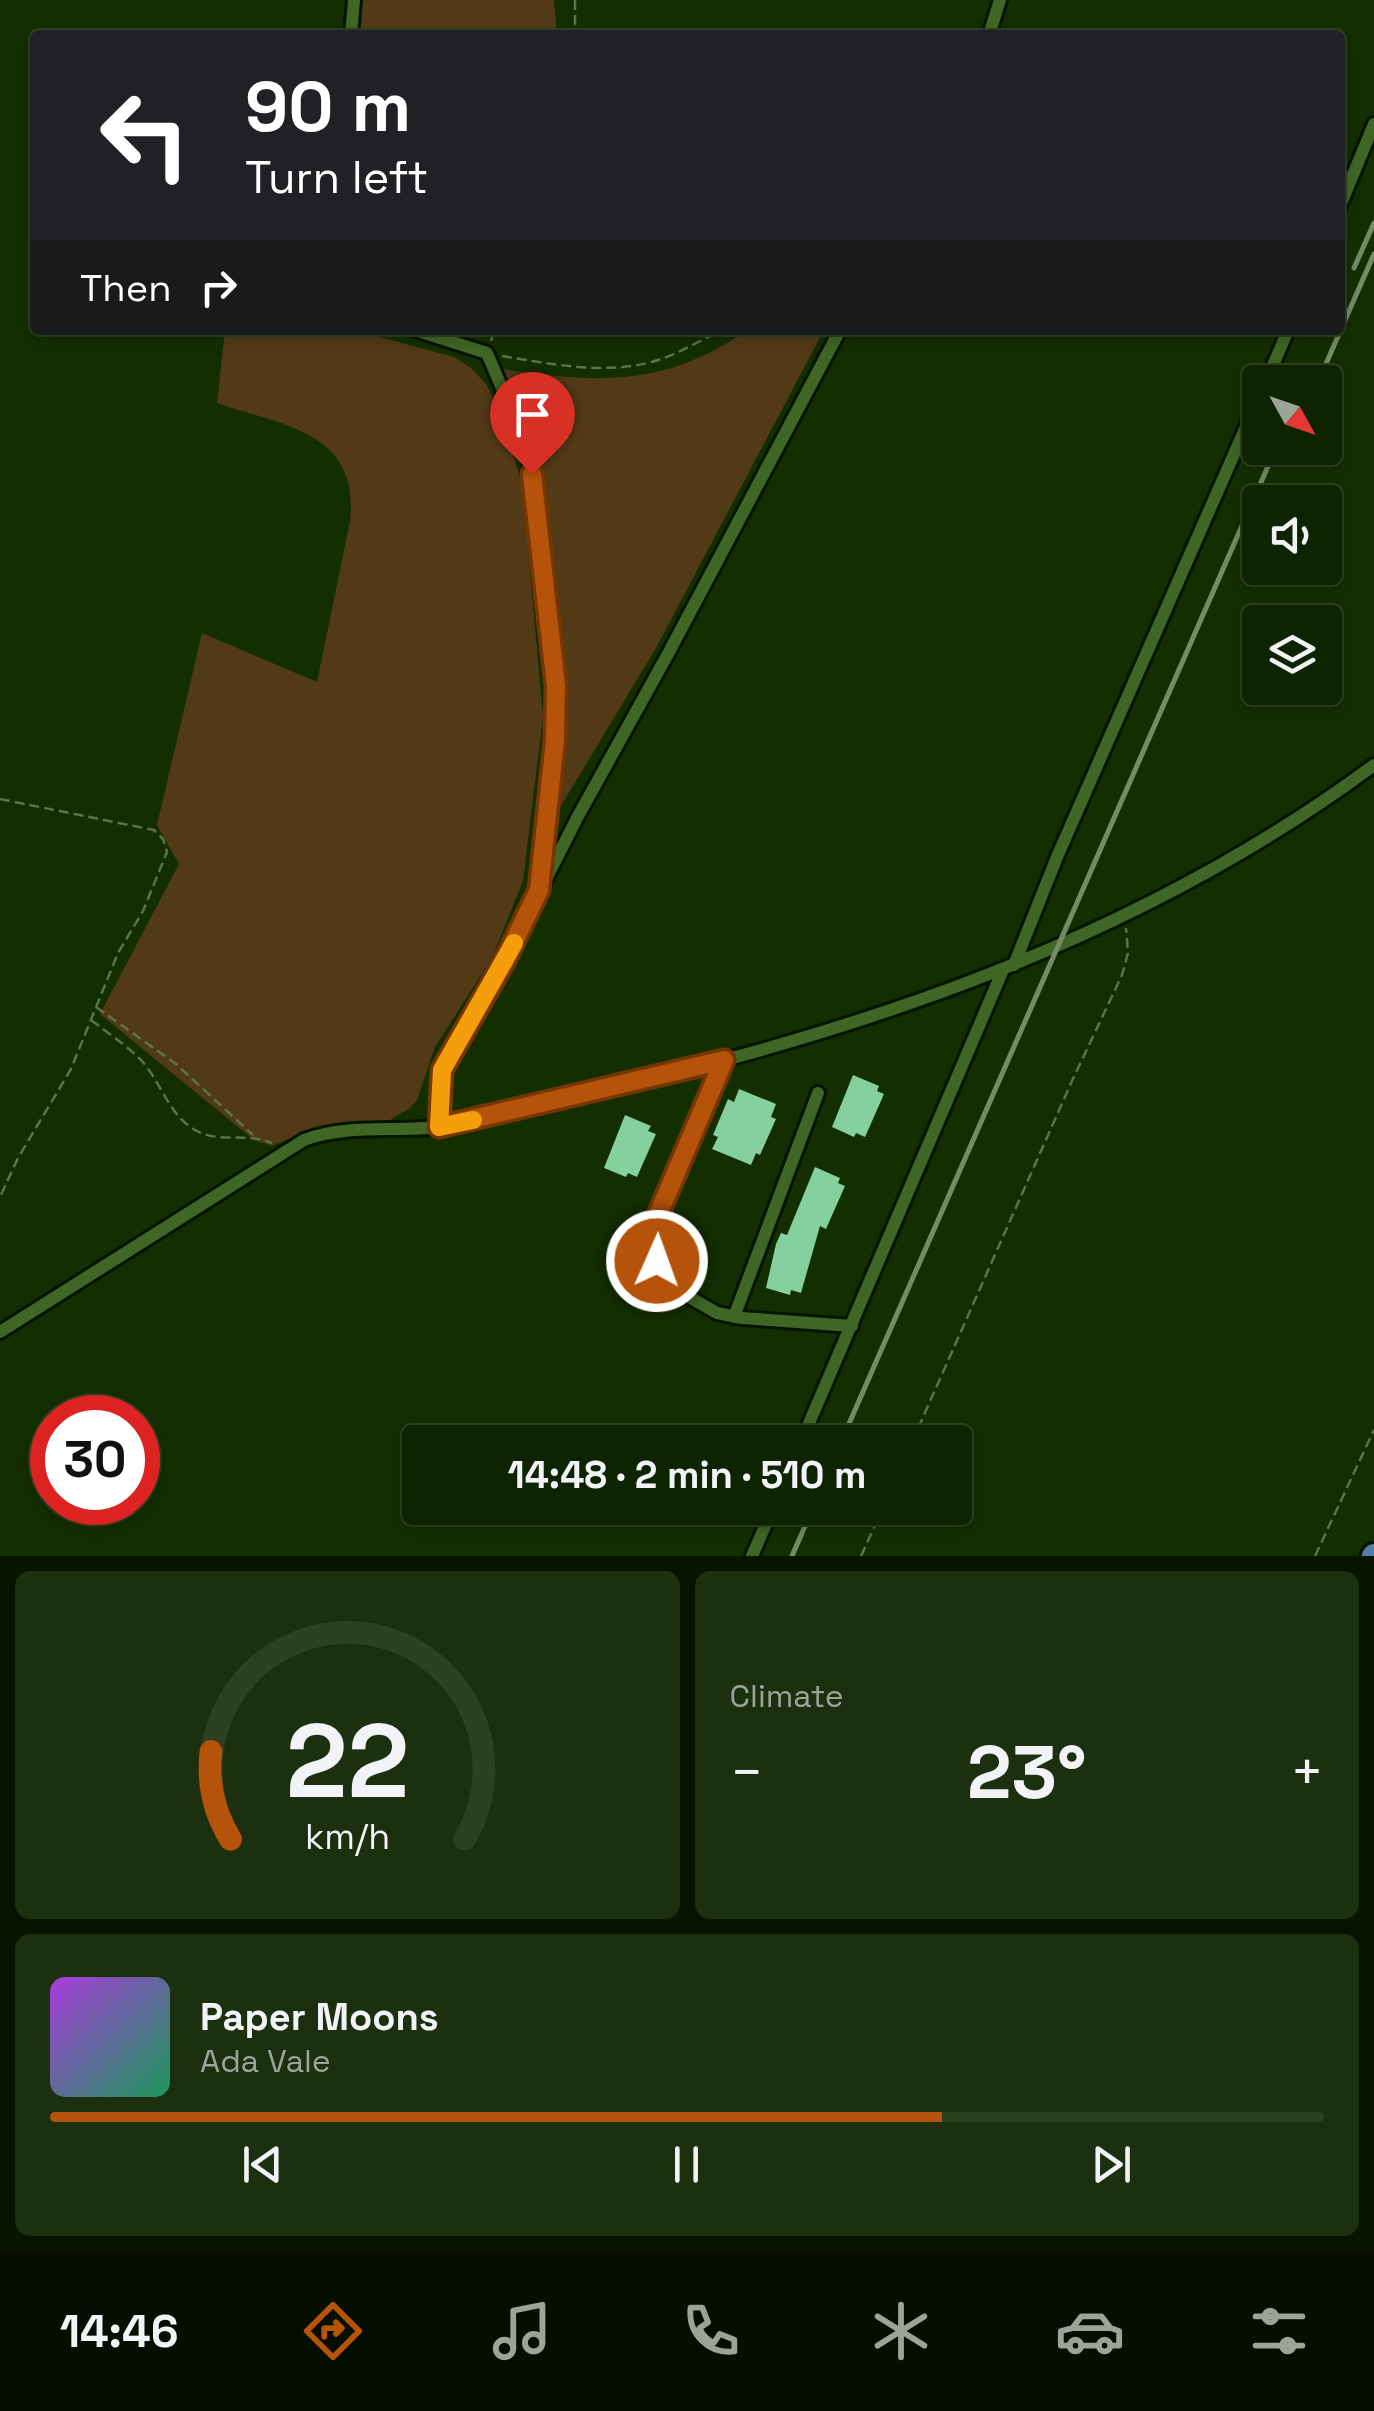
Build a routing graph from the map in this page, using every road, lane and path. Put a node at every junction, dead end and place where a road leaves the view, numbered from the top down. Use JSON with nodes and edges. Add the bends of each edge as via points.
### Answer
{"nodes":[{"id":1,"x":354,"y":0,"type":"edge"},
{"id":2,"x":575,"y":0,"type":"edge"},
{"id":3,"x":1000,"y":0,"type":"edge"},
{"id":4,"x":351,"y":30,"type":"edge"},
{"id":5,"x":576,"y":30,"type":"edge"},
{"id":6,"x":991,"y":30,"type":"edge"},
{"id":7,"x":1374,"y":124,"type":"edge"},
{"id":8,"x":1345,"y":194,"type":"edge"},
{"id":9,"x":431,"y":335,"type":"edge"},
{"id":10,"x":711,"y":335,"type":"edge"},
{"id":11,"x":837,"y":335,"type":"edge"},
{"id":12,"x":1286,"y":335,"type":"edge"},
{"id":13,"x":487,"y":353,"type":"junction"},
{"id":14,"x":1273,"y":365,"type":"edge"},
{"id":15,"x":1242,"y":437,"type":"edge"},
{"id":16,"x":1374,"y":765,"type":"edge"},
{"id":17,"x":0,"y":799,"type":"edge"},
{"id":18,"x":539,"y":890,"type":"junction"},
{"id":19,"x":1122,"y":917,"type":"junction"},
{"id":20,"x":1009,"y":968,"type":"junction"},
{"id":21,"x":95,"y":1006,"type":"junction"},
{"id":22,"x":90,"y":1019,"type":"junction"},
{"id":23,"x":724,"y":1060,"type":"junction"},
{"id":24,"x":818,"y":1093,"type":"dead end"},
{"id":25,"x":439,"y":1127,"type":"junction"},
{"id":26,"x":0,"y":1197,"type":"edge"},
{"id":27,"x":734,"y":1317,"type":"junction"},
{"id":28,"x":852,"y":1326,"type":"junction"},
{"id":29,"x":0,"y":1332,"type":"edge"},
{"id":30,"x":808,"y":1425,"type":"edge"},
{"id":31,"x":920,"y":1425,"type":"edge"},
{"id":32,"x":1374,"y":1430,"type":"edge"},
{"id":33,"x":766,"y":1525,"type":"edge"},
{"id":34,"x":875,"y":1525,"type":"edge"},
{"id":35,"x":752,"y":1556,"type":"edge"},
{"id":36,"x":861,"y":1556,"type":"edge"},
{"id":37,"x":1315,"y":1556,"type":"edge"}],
"edges":[{"from":1,"to":4,"type":"street"},
{"from":2,"to":5,"type":"path"},
{"from":3,"to":6,"type":"street"},
{"from":7,"to":8,"type":"street"},
{"from":9,"to":13,"type":"street"},
{"from":10,"to":13,"type":"path","via":[[631,366],[551,364]]},
{"from":11,"to":18,"type":"street"},
{"from":12,"to":14,"type":"street"},
{"from":13,"to":18,"type":"street","via":[[526,446],[547,593],[556,716]]},
{"from":15,"to":20,"type":"street"},
{"from":16,"to":19,"type":"street","via":[[1258,845]]},
{"from":17,"to":21,"type":"path","via":[[154,830],[166,845],[153,888]]},
{"from":18,"to":25,"type":"street","via":[[442,1070]]},
{"from":19,"to":20,"type":"street"},
{"from":19,"to":31,"type":"path","via":[[1128,941],[1122,975]]},
{"from":20,"to":23,"type":"street","via":[[854,1024]]},
{"from":20,"to":28,"type":"street"},
{"from":21,"to":22,"type":"path"},
{"from":21,"to":22,"type":"path","via":[[176,1064],[255,1137],[211,1136],[184,1122],[144,1064]]},
{"from":22,"to":26,"type":"path","via":[[71,1069]]},
{"from":23,"to":25,"type":"street"},
{"from":23,"to":27,"type":"street","via":[[652,1240],[662,1270],[684,1294]]},
{"from":24,"to":27,"type":"street"},
{"from":25,"to":29,"type":"street","via":[[332,1132],[295,1145]]},
{"from":27,"to":28,"type":"street"},
{"from":28,"to":30,"type":"street"},
{"from":32,"to":37,"type":"path"},
{"from":33,"to":35,"type":"street"},
{"from":34,"to":36,"type":"path"}]}
